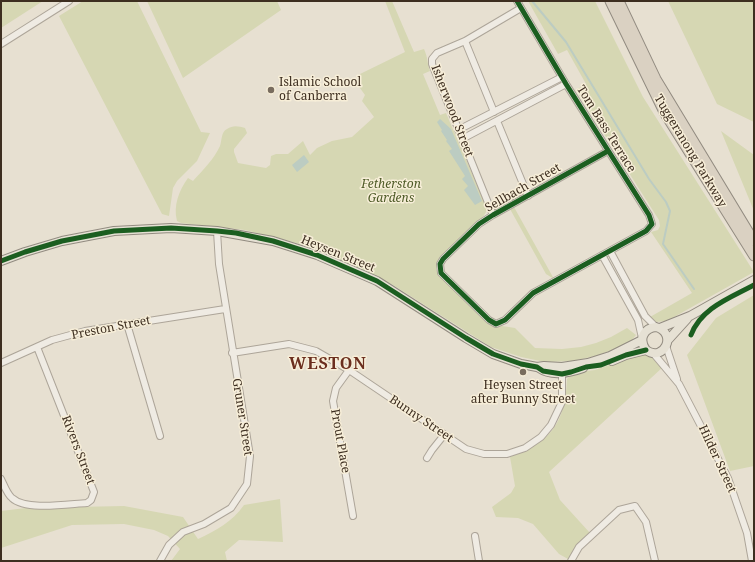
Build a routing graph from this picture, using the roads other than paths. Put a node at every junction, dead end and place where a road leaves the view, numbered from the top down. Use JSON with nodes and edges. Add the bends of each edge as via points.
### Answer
{"nodes":[{"id":1,"x":69,"y":1,"type":"edge"},
{"id":2,"x":517,"y":1,"type":"edge"},
{"id":3,"x":610,"y":1,"type":"edge"},
{"id":4,"x":619,"y":1,"type":"edge"},
{"id":5,"x":521,"y":8,"type":"junction"},
{"id":6,"x":465,"y":40,"type":"junction"},
{"id":7,"x":1,"y":44,"type":"edge"},
{"id":8,"x":562,"y":77,"type":"junction"},
{"id":9,"x":566,"y":84,"type":"junction"},
{"id":10,"x":494,"y":112,"type":"junction"},
{"id":11,"x":497,"y":121,"type":"junction"},
{"id":12,"x":458,"y":130,"type":"junction"},
{"id":13,"x":462,"y":139,"type":"junction"},
{"id":14,"x":608,"y":151,"type":"junction"},
{"id":15,"x":528,"y":196,"type":"junction"},
{"id":16,"x":493,"y":215,"type":"junction"},
{"id":17,"x":217,"y":231,"type":"junction"},
{"id":18,"x":754,"y":241,"type":"edge"},
{"id":19,"x":610,"y":251,"type":"junction"},
{"id":20,"x":602,"y":255,"type":"junction"},
{"id":21,"x":754,"y":256,"type":"edge"},
{"id":22,"x":1,"y":260,"type":"edge"},
{"id":23,"x":754,"y":280,"type":"edge"},
{"id":24,"x":225,"y":309,"type":"junction"},
{"id":25,"x":690,"y":316,"type":"junction"},
{"id":26,"x":127,"y":324,"type":"junction"},
{"id":27,"x":658,"y":328,"type":"junction"},
{"id":28,"x":642,"y":339,"type":"junction"},
{"id":29,"x":667,"y":343,"type":"junction"},
{"id":30,"x":37,"y":347,"type":"junction"},
{"id":31,"x":649,"y":351,"type":"junction"},
{"id":32,"x":232,"y":353,"type":"junction"},
{"id":33,"x":1,"y":363,"type":"edge"},
{"id":34,"x":349,"y":370,"type":"junction"},
{"id":35,"x":562,"y":370,"type":"junction"},
{"id":36,"x":679,"y":384,"type":"junction"},
{"id":37,"x":444,"y":435,"type":"junction"},
{"id":38,"x":160,"y":436,"type":"dead end"},
{"id":39,"x":427,"y":458,"type":"dead end"},
{"id":40,"x":1,"y":479,"type":"edge"},
{"id":41,"x":353,"y":516,"type":"dead end"},
{"id":42,"x":475,"y":536,"type":"dead end"},
{"id":43,"x":160,"y":561,"type":"edge"},
{"id":44,"x":479,"y":561,"type":"edge"},
{"id":45,"x":571,"y":561,"type":"edge"},
{"id":46,"x":655,"y":561,"type":"edge"},
{"id":47,"x":752,"y":561,"type":"edge"}],
"edges":[{"from":1,"to":7,"type":"street"},
{"from":2,"to":5,"type":"street","name":"Tom Bass Terrace"},
{"from":3,"to":21,"type":"highway","name":"Tuggeranong Parkway","via":[[664,112]]},
{"from":4,"to":18,"type":"highway","name":"Tuggeranong Parkway","via":[[656,79]]},
{"from":5,"to":6,"type":"street","name":"Isherwood Street"},
{"from":5,"to":8,"type":"street","name":"Tom Bass Terrace"},
{"from":6,"to":10,"type":"street"},
{"from":6,"to":12,"type":"street","name":"Isherwood Street","via":[[437,53],[432,60]]},
{"from":8,"to":9,"type":"street","name":"Tom Bass Terrace"},
{"from":8,"to":10,"type":"street"},
{"from":9,"to":11,"type":"street"},
{"from":9,"to":14,"type":"street","name":"Tom Bass Terrace"},
{"from":10,"to":12,"type":"street"},
{"from":11,"to":13,"type":"street"},
{"from":11,"to":15,"type":"street"},
{"from":12,"to":13,"type":"street","name":"Isherwood Street"},
{"from":13,"to":16,"type":"street","name":"Isherwood Street"},
{"from":14,"to":15,"type":"street","name":"Sellbach Street"},
{"from":14,"to":19,"type":"street","name":"Tom Bass Terrace","via":[[652,222],[646,231]]},
{"from":15,"to":16,"type":"street","name":"Sellbach Street"},
{"from":16,"to":20,"type":"street","name":"Sellbach Street","via":[[443,258],[440,264],[441,273],[496,324],[504,320],[533,293]]},
{"from":17,"to":22,"type":"main road","name":"Heysen Street","via":[[171,228],[114,231],[62,241]]},
{"from":17,"to":24,"type":"street","name":"Gruner Street","via":[[218,264]]},
{"from":17,"to":35,"type":"main road","name":"Heysen Street","via":[[273,240],[317,255],[377,281],[493,354],[543,371]]},
{"from":19,"to":20,"type":"street","name":"Sellbach Street"},
{"from":19,"to":27,"type":"street","via":[[645,316]]},
{"from":20,"to":28,"type":"street","via":[[638,320]]},
{"from":23,"to":25,"type":"main road","name":"Heysen Street"},
{"from":24,"to":26,"type":"street","name":"Preston Street"},
{"from":24,"to":32,"type":"street","name":"Gruner Street"},
{"from":25,"to":27,"type":"main road","name":"Heysen Street"},
{"from":25,"to":29,"type":"main road","name":"Heysen Street"},
{"from":26,"to":30,"type":"street","name":"Preston Street","via":[[52,340]]},
{"from":26,"to":38,"type":"street"},
{"from":27,"to":28,"type":"main road","name":"Heysen Street","via":[[647,330]]},
{"from":27,"to":29,"type":"main road","via":[[665,332]]},
{"from":28,"to":31,"type":"main road","via":[[642,345]]},
{"from":28,"to":35,"type":"main road","name":"Heysen Street","via":[[610,356]]},
{"from":29,"to":31,"type":"main road","name":"Heysen Street","via":[[660,352]]},
{"from":29,"to":36,"type":"street","name":"Hilder Street"},
{"from":30,"to":33,"type":"street","name":"Preston Street"},
{"from":30,"to":40,"type":"street","name":"Rivers Street","via":[[94,492],[86,504],[20,504],[11,498]]},
{"from":31,"to":35,"type":"main road","name":"Heysen Street","via":[[626,355],[601,365]]},
{"from":31,"to":36,"type":"street","name":"Hilder Street"},
{"from":32,"to":34,"type":"street","name":"Bunny Street","via":[[289,344],[316,351]]},
{"from":32,"to":43,"type":"street","name":"Gruner Street","via":[[250,456],[246,484],[231,508],[204,524],[183,532],[169,545]]},
{"from":34,"to":37,"type":"street","name":"Bunny Street"},
{"from":34,"to":41,"type":"street","name":"Prout Place","via":[[336,388],[333,401]]},
{"from":35,"to":37,"type":"street","name":"Bunny Street","via":[[562,402],[551,425],[541,437],[525,448],[507,454],[484,454],[466,449]]},
{"from":36,"to":47,"type":"street","name":"Hilder Street","via":[[728,478],[747,533]]},
{"from":37,"to":39,"type":"street"},
{"from":42,"to":44,"type":"street"},
{"from":45,"to":46,"type":"street","via":[[579,546],[618,510],[636,506],[646,522]]}]}
